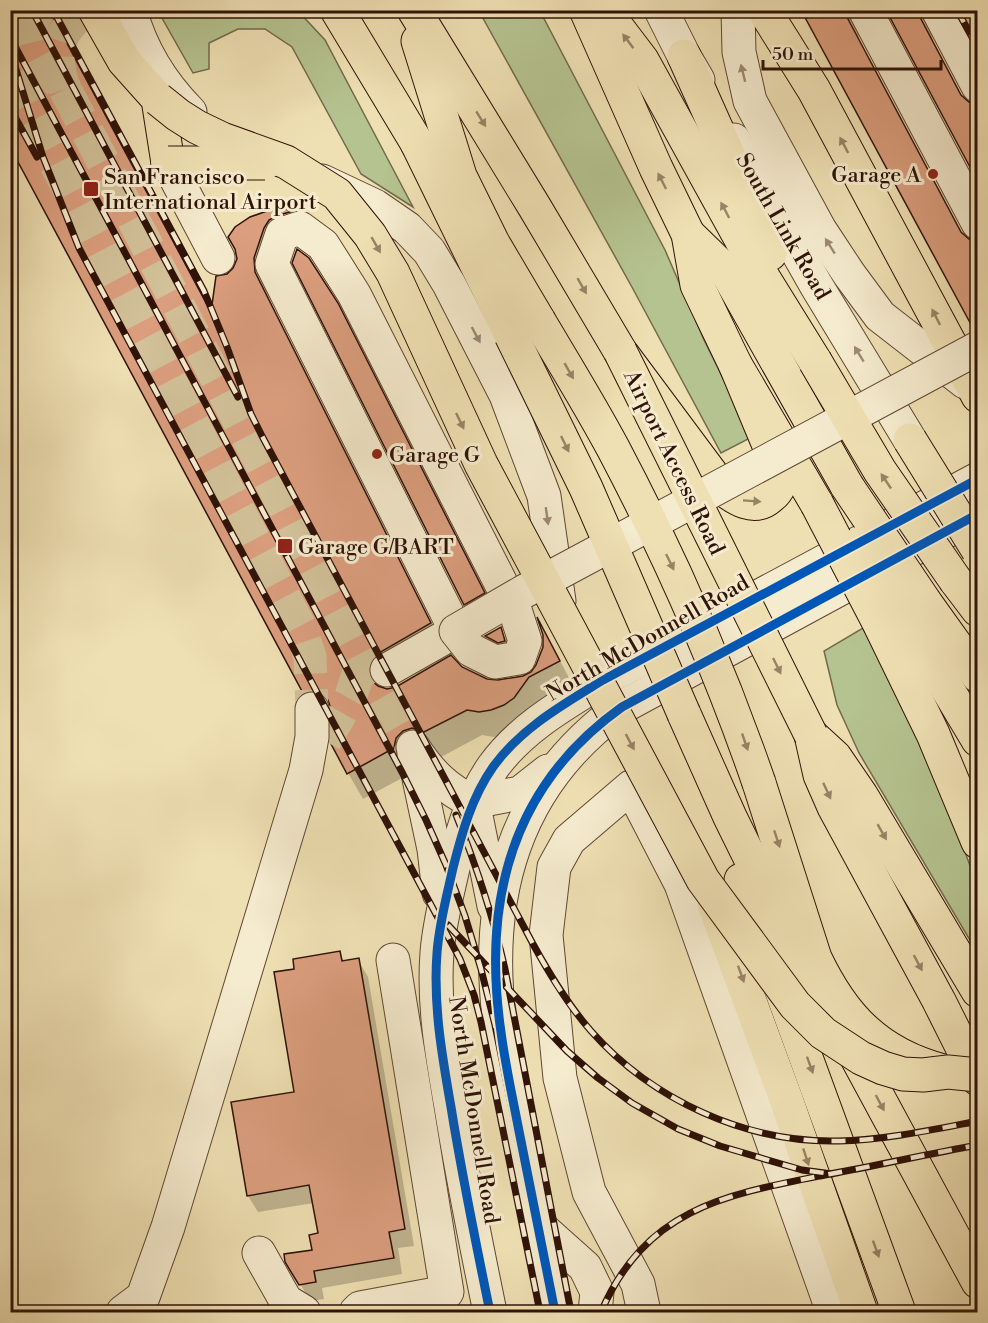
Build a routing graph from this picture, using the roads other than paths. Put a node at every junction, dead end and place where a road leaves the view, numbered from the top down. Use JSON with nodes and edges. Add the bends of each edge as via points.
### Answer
{"nodes":[{"id":1,"x":95,"y":10,"type":"edge"},
{"id":2,"x":130,"y":10,"type":"edge"},
{"id":3,"x":337,"y":10,"type":"edge"},
{"id":4,"x":408,"y":10,"type":"edge"},
{"id":5,"x":414,"y":10,"type":"edge"},
{"id":6,"x":433,"y":10,"type":"edge"},
{"id":7,"x":586,"y":10,"type":"edge"},
{"id":8,"x":604,"y":10,"type":"edge"},
{"id":9,"x":661,"y":10,"type":"edge"},
{"id":10,"x":738,"y":10,"type":"edge"},
{"id":11,"x":764,"y":10,"type":"edge"},
{"id":12,"x":784,"y":10,"type":"edge"},
{"id":13,"x":865,"y":10,"type":"edge"},
{"id":14,"x":938,"y":10,"type":"edge"},
{"id":15,"x":684,"y":56,"type":"joint"},
{"id":16,"x":450,"y":69,"type":"junction"},
{"id":17,"x":978,"y":86,"type":"edge"},
{"id":18,"x":814,"y":90,"type":"junction"},
{"id":19,"x":158,"y":99,"type":"junction"},
{"id":20,"x":417,"y":143,"type":"junction"},
{"id":21,"x":286,"y":162,"type":"junction"},
{"id":22,"x":168,"y":163,"type":"junction"},
{"id":23,"x":978,"y":223,"type":"edge"},
{"id":24,"x":688,"y":234,"type":"junction"},
{"id":25,"x":493,"y":243,"type":"junction"},
{"id":26,"x":768,"y":246,"type":"junction"},
{"id":27,"x":219,"y":258,"type":"dead end"},
{"id":28,"x":978,"y":348,"type":"edge"},
{"id":29,"x":620,"y":351,"type":"junction"},
{"id":30,"x":735,"y":364,"type":"junction"},
{"id":31,"x":975,"y":392,"type":"edge"},
{"id":32,"x":910,"y":440,"type":"junction"},
{"id":33,"x":978,"y":479,"type":"edge"},
{"id":34,"x":832,"y":495,"type":"junction"},
{"id":35,"x":978,"y":514,"type":"edge"},
{"id":36,"x":978,"y":531,"type":"edge"},
{"id":37,"x":978,"y":550,"type":"edge"},
{"id":38,"x":508,"y":600,"type":"junction"},
{"id":39,"x":978,"y":610,"type":"edge"},
{"id":40,"x":561,"y":612,"type":"junction"},
{"id":41,"x":902,"y":613,"type":"junction"},
{"id":42,"x":456,"y":631,"type":"junction"},
{"id":43,"x":387,"y":670,"type":"tunnel mouth"},
{"id":44,"x":978,"y":676,"type":"edge"},
{"id":45,"x":312,"y":709,"type":"tunnel mouth"},
{"id":46,"x":684,"y":714,"type":"junction"},
{"id":47,"x":811,"y":735,"type":"junction"},
{"id":48,"x":978,"y":740,"type":"edge"},
{"id":49,"x":325,"y":741,"type":"tunnel mouth"},
{"id":50,"x":568,"y":753,"type":"junction"},
{"id":51,"x":306,"y":770,"type":"junction"},
{"id":52,"x":473,"y":802,"type":"junction"},
{"id":53,"x":978,"y":842,"type":"edge"},
{"id":54,"x":703,"y":880,"type":"junction"},
{"id":55,"x":498,"y":923,"type":"junction"},
{"id":56,"x":440,"y":932,"type":"junction"},
{"id":57,"x":393,"y":960,"type":"dead end"},
{"id":58,"x":978,"y":992,"type":"edge"},
{"id":59,"x":968,"y":1075,"type":"edge"},
{"id":60,"x":538,"y":1225,"type":"junction"},
{"id":61,"x":259,"y":1253,"type":"dead end"},
{"id":62,"x":978,"y":1282,"type":"edge"},
{"id":63,"x":852,"y":1310,"type":"edge"},
{"id":64,"x":123,"y":1312,"type":"edge"},
{"id":65,"x":304,"y":1312,"type":"edge"},
{"id":66,"x":356,"y":1312,"type":"edge"},
{"id":67,"x":490,"y":1312,"type":"edge"},
{"id":68,"x":555,"y":1312,"type":"edge"},
{"id":69,"x":594,"y":1312,"type":"edge"},
{"id":70,"x":644,"y":1312,"type":"edge"},
{"id":71,"x":900,"y":1312,"type":"edge"}],
"edges":[{"from":1,"to":19,"type":"main road","via":[[124,61]]},
{"from":2,"to":40,"type":"street","one_way":true,"bridge":true,"via":[[147,57],[171,92],[199,120],[234,144],[375,206],[407,228],[429,252],[491,366],[522,433],[544,496]]},
{"from":3,"to":20,"type":"main road"},
{"from":4,"to":25,"type":"main road","via":[[460,176]]},
{"from":5,"to":16,"type":"main road"},
{"from":6,"to":16,"type":"main road"},
{"from":24,"to":7,"type":"main road","one_way":true},
{"from":26,"to":8,"type":"main road","one_way":true},
{"from":9,"to":15,"type":"street"},
{"from":31,"to":10,"type":"street","one_way":true,"via":[[880,316],[830,245],[750,101],[738,52]]},
{"from":11,"to":18,"type":"main road"},
{"from":12,"to":18,"type":"main road"},
{"from":13,"to":23,"type":"street"},
{"from":14,"to":17,"type":"street"},
{"from":15,"to":26,"type":"main road"},
{"from":16,"to":29,"type":"main road","one_way":true},
{"from":31,"to":18,"type":"main road","one_way":true},
{"from":19,"to":21,"type":"main road","bridge":true,"via":[[222,139]]},
{"from":19,"to":22,"type":"main road"},
{"from":20,"to":25,"type":"main road"},
{"from":20,"to":46,"type":"main road","one_way":true,"bridge":true,"via":[[586,488]]},
{"from":21,"to":22,"type":"main road","bridge":true},
{"from":21,"to":40,"type":"main road","one_way":true,"bridge":true,"via":[[337,194],[370,235],[393,273],[481,464]]},
{"from":22,"to":27,"type":"street"},
{"from":24,"to":30,"type":"main road","via":[[697,285]]},
{"from":24,"to":34,"type":"main road"},
{"from":25,"to":59,"type":"main road","one_way":true,"bridge":true,"via":[[612,447],[700,628],[742,734],[815,958],[827,983],[842,1006],[879,1043],[924,1066]]},
{"from":32,"to":26,"type":"street","name":"South Link Road","one_way":true},
{"from":39,"to":26,"type":"main road","one_way":true,"bridge":true,"via":[[880,471],[815,361]]},
{"from":28,"to":38,"type":"street","bridge":true},
{"from":29,"to":30,"type":"main road","one_way":true,"via":[[722,488],[747,503],[758,504],[780,485],[778,467]]},
{"from":29,"to":47,"type":"main road","name":"Airport Access Road","one_way":true,"bridge":true},
{"from":30,"to":34,"type":"main road"},
{"from":32,"to":36,"type":"main road","bridge":true},
{"from":32,"to":37,"type":"main road","bridge":true},
{"from":33,"to":52,"type":"street","name":"North McDonnell Road","via":[[622,669],[565,704],[505,752]]},
{"from":34,"to":41,"type":"main road","bridge":true},
{"from":34,"to":41,"type":"main road","bridge":true},
{"from":35,"to":50,"type":"street","name":"North McDonnell Road","via":[[631,702],[598,724]]},
{"from":38,"to":42,"type":"street","bridge":true},
{"from":38,"to":42,"type":"street","bridge":true,"via":[[525,641],[519,658],[495,662],[471,650]]},
{"from":38,"to":42,"type":"street","via":[[354,294],[323,245],[300,228],[282,234],[272,264]]},
{"from":40,"to":54,"type":"main road","one_way":true,"bridge":true},
{"from":41,"to":44,"type":"main road"},
{"from":41,"to":48,"type":"main road"},
{"from":41,"to":53,"type":"main road","via":[[933,734]]},
{"from":42,"to":43,"type":"street"},
{"from":45,"to":51,"type":"street"},
{"from":46,"to":62,"type":"main road","one_way":true,"bridge":true,"via":[[763,884]]},
{"from":46,"to":71,"type":"main road","one_way":true,"bridge":true},
{"from":47,"to":58,"type":"main road","one_way":true,"via":[[835,757],[861,795]]},
{"from":47,"to":59,"type":"main road","one_way":true,"via":[[820,775],[834,807],[939,1001]]},
{"from":49,"to":51,"type":"street"},
{"from":50,"to":52,"type":"street","via":[[520,793]]},
{"from":50,"to":55,"type":"street","name":"North McDonnell Road","via":[[544,785],[522,827],[508,867]]},
{"from":51,"to":64,"type":"street","via":[[168,1227],[142,1297]]},
{"from":52,"to":55,"type":"street"},
{"from":52,"to":56,"type":"street","name":"North McDonnell Road","via":[[458,847]]},
{"from":52,"to":56,"type":"street","via":[[445,786],[412,747],[439,877]]},
{"from":54,"to":59,"type":"main road","bridge":true,"via":[[795,1005],[823,1034],[861,1058],[903,1074]]},
{"from":54,"to":63,"type":"main road","one_way":true,"bridge":true,"via":[[728,940]]},
{"from":55,"to":60,"type":"street","name":"North McDonnell Road","via":[[500,1030]]},
{"from":56,"to":67,"type":"street","name":"North McDonnell Road","via":[[436,978],[440,1035]]},
{"from":57,"to":66,"type":"street","via":[[447,1292],[360,1308]]},
{"from":60,"to":68,"type":"street","name":"North McDonnell Road"},
{"from":60,"to":69,"type":"street","via":[[585,1267],[597,1292]]},
{"from":61,"to":65,"type":"street","via":[[286,1301]]},
{"from":63,"to":70,"type":"street","via":[[681,884],[631,787],[569,840],[554,867],[546,935],[560,1078],[589,1192],[638,1284]]}]}
